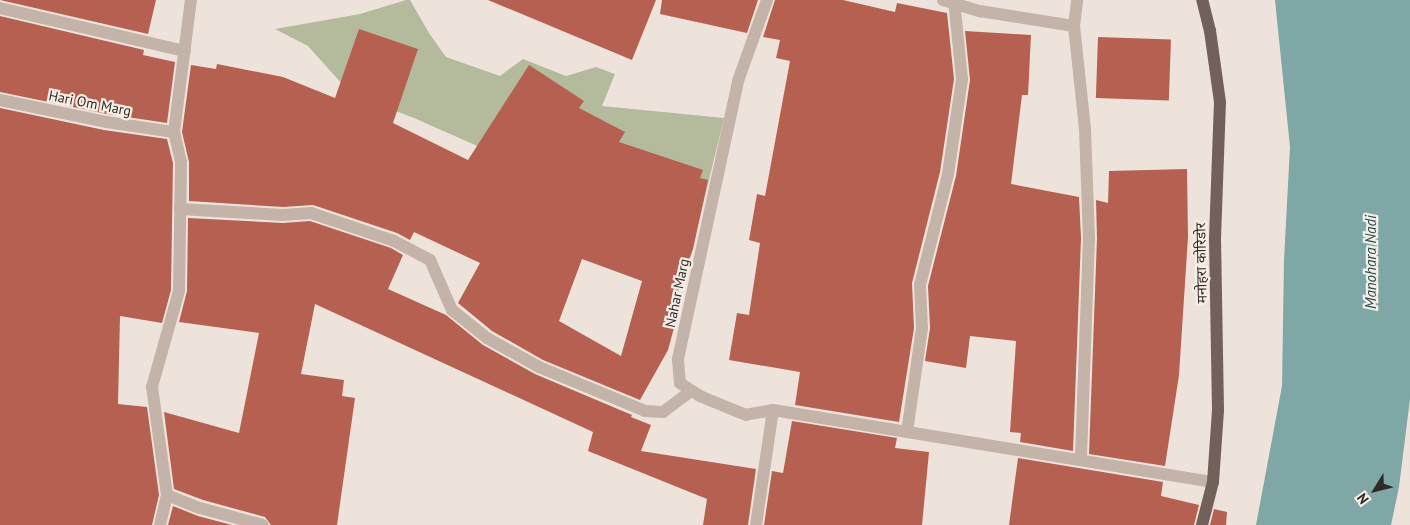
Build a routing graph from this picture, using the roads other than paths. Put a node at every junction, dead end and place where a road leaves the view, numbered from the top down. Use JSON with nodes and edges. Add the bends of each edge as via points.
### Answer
{"nodes":[{"id":1,"x":191,"y":0,"type":"edge"},
{"id":2,"x":766,"y":0,"type":"edge"},
{"id":3,"x":1077,"y":0,"type":"edge"},
{"id":4,"x":1202,"y":0,"type":"edge"},
{"id":5,"x":950,"y":1,"type":"edge"},
{"id":6,"x":0,"y":8,"type":"edge"},
{"id":7,"x":1074,"y":26,"type":"junction"},
{"id":8,"x":185,"y":51,"type":"junction"},
{"id":9,"x":0,"y":100,"type":"edge"},
{"id":10,"x":174,"y":132,"type":"junction"},
{"id":11,"x":180,"y":209,"type":"junction"},
{"id":12,"x":691,"y":390,"type":"junction"},
{"id":13,"x":773,"y":410,"type":"junction"},
{"id":14,"x":907,"y":432,"type":"junction"},
{"id":15,"x":1081,"y":460,"type":"junction"},
{"id":16,"x":1213,"y":482,"type":"junction"},
{"id":17,"x":167,"y":495,"type":"junction"},
{"id":18,"x":160,"y":525,"type":"edge"},
{"id":19,"x":264,"y":525,"type":"edge"},
{"id":20,"x":756,"y":525,"type":"edge"},
{"id":21,"x":1202,"y":525,"type":"edge"}],
"edges":[{"from":1,"to":8,"type":"street"},
{"from":2,"to":12,"type":"street","name":"Nahar Marg","via":[[738,81],[678,359],[680,383]]},
{"from":3,"to":7,"type":"street"},
{"from":4,"to":16,"type":"main road","name":"मनोहरा कोरिडोर","via":[[1220,102],[1215,238],[1218,410]]},
{"from":5,"to":7,"type":"street","via":[[980,11]]},
{"from":5,"to":14,"type":"street","via":[[962,79],[948,174],[920,285],[922,328]]},
{"from":6,"to":8,"type":"street"},
{"from":7,"to":15,"type":"street","via":[[1085,129],[1089,238]]},
{"from":8,"to":10,"type":"street"},
{"from":9,"to":10,"type":"street","name":"Hari Om Marg"},
{"from":10,"to":11,"type":"street","via":[[181,162]]},
{"from":11,"to":12,"type":"street","via":[[283,215],[311,213],[394,241],[430,260],[452,310],[486,338],[540,367],[645,411],[663,412]]},
{"from":11,"to":17,"type":"street","via":[[179,292],[152,386]]},
{"from":12,"to":13,"type":"street","via":[[746,415]]},
{"from":13,"to":14,"type":"street"},
{"from":13,"to":20,"type":"street"},
{"from":14,"to":15,"type":"street"},
{"from":15,"to":16,"type":"street"},
{"from":16,"to":21,"type":"main road","name":"मनोहरा कोरिडोर"},
{"from":17,"to":18,"type":"street"},
{"from":17,"to":19,"type":"street","via":[[200,508]]}]}
